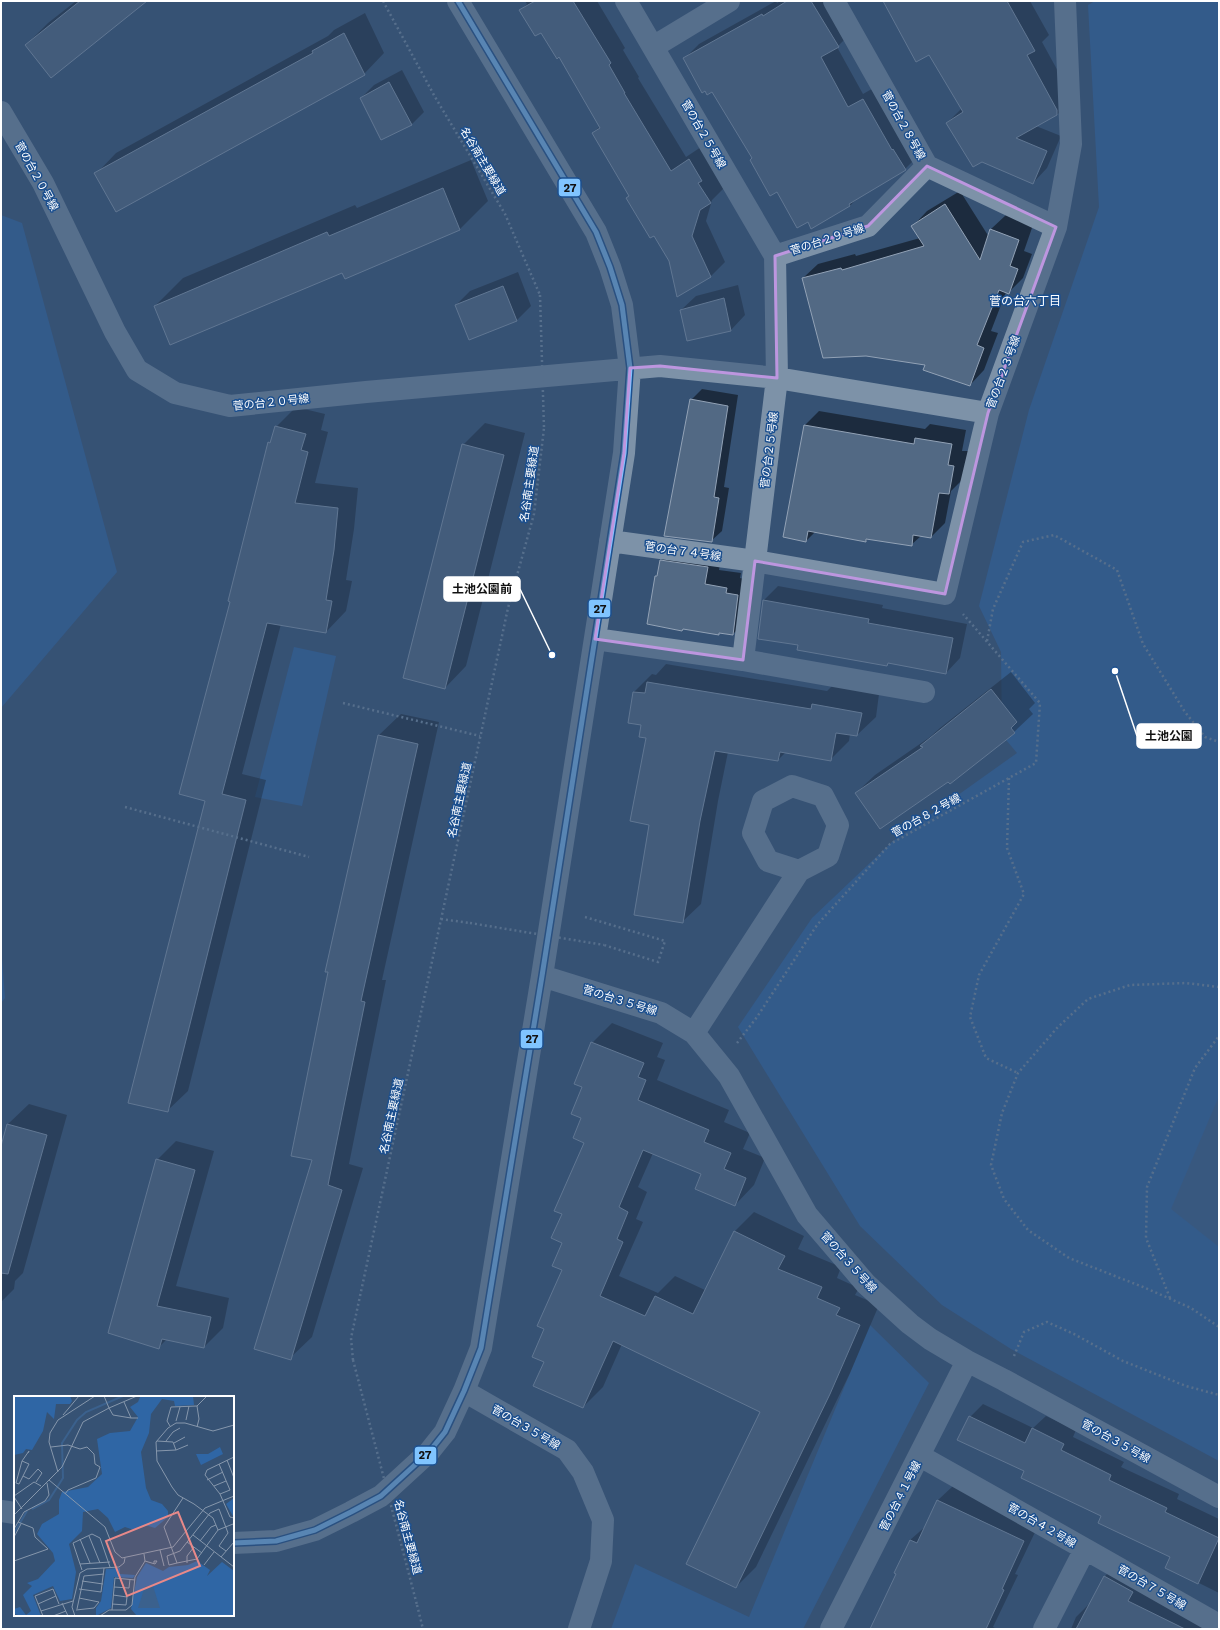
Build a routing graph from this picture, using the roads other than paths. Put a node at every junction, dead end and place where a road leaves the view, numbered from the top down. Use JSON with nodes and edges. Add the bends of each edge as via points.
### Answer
{"nodes":[{"id":1,"x":458,"y":1,"type":"edge"},
{"id":2,"x":626,"y":1,"type":"edge"},
{"id":3,"x":729,"y":1,"type":"edge"},
{"id":4,"x":834,"y":1,"type":"edge"},
{"id":5,"x":1065,"y":1,"type":"edge"},
{"id":6,"x":653,"y":48,"type":"junction"},
{"id":7,"x":1,"y":112,"type":"edge"},
{"id":8,"x":927,"y":166,"type":"junction"},
{"id":9,"x":1056,"y":227,"type":"junction"},
{"id":10,"x":775,"y":256,"type":"junction"},
{"id":11,"x":630,"y":368,"type":"junction"},
{"id":12,"x":778,"y":378,"type":"junction"},
{"id":13,"x":988,"y":414,"type":"junction"},
{"id":14,"x":610,"y":541,"type":"junction"},
{"id":15,"x":755,"y":561,"type":"junction"},
{"id":16,"x":595,"y":639,"type":"junction"},
{"id":17,"x":743,"y":660,"type":"junction"},
{"id":18,"x":924,"y":692,"type":"dead end"},
{"id":19,"x":799,"y":871,"type":"dead end"},
{"id":20,"x":542,"y":976,"type":"junction"},
{"id":21,"x":694,"y":1033,"type":"junction"},
{"id":22,"x":967,"y":1361,"type":"junction"},
{"id":23,"x":464,"y":1391,"type":"junction"},
{"id":24,"x":920,"y":1456,"type":"junction"},
{"id":25,"x":1219,"y":1497,"type":"edge"},
{"id":26,"x":1,"y":1510,"type":"edge"},
{"id":27,"x":14,"y":1513,"type":"edge"},
{"id":28,"x":234,"y":1543,"type":"edge"},
{"id":29,"x":1085,"y":1550,"type":"junction"},
{"id":30,"x":1219,"y":1625,"type":"edge"},
{"id":31,"x":579,"y":1629,"type":"edge"},
{"id":32,"x":831,"y":1629,"type":"edge"},
{"id":33,"x":1044,"y":1629,"type":"edge"}],
"edges":[{"from":1,"to":11,"type":"street","via":[[596,232],[622,305]]},
{"from":2,"to":6,"type":"street","name":"菅の台２５号線"},
{"from":3,"to":6,"type":"street"},
{"from":4,"to":8,"type":"street","name":"菅の台２８号線"},
{"from":5,"to":9,"type":"street","name":"菅の台２３号線","via":[[1071,144]]},
{"from":6,"to":10,"type":"street","name":"菅の台２５号線"},
{"from":7,"to":11,"type":"street","name":"菅の台２０号線","via":[[43,183],[115,332],[137,370],[175,393],[230,406]]},
{"from":8,"to":9,"type":"street","name":"菅の台２８号線"},
{"from":8,"to":10,"type":"street","name":"菅の台２９号線","via":[[868,226]]},
{"from":9,"to":13,"type":"street","name":"菅の台２３号線"},
{"from":10,"to":12,"type":"street","name":"菅の台２５号線"},
{"from":11,"to":12,"type":"street","name":"菅の台２３号線","via":[[660,366]]},
{"from":11,"to":14,"type":"street","via":[[624,453]]},
{"from":12,"to":13,"type":"street","name":"菅の台２３号線"},
{"from":12,"to":15,"type":"street","name":"菅の台２５号線"},
{"from":13,"to":15,"type":"street","via":[[945,594]]},
{"from":14,"to":15,"type":"street","name":"菅の台７４号線"},
{"from":14,"to":16,"type":"street"},
{"from":15,"to":17,"type":"street","name":"菅の台２５号線"},
{"from":16,"to":17,"type":"street"},
{"from":16,"to":20,"type":"street"},
{"from":17,"to":18,"type":"street"},
{"from":19,"to":21,"type":"street"},
{"from":20,"to":21,"type":"street","name":"菅の台３５号線","via":[[662,1013]]},
{"from":20,"to":23,"type":"street","via":[[481,1348]]},
{"from":21,"to":22,"type":"street","name":"菅の台３５号線","via":[[730,1076],[807,1215],[871,1289],[920,1332]]},
{"from":22,"to":24,"type":"street","name":"菅の台４１号線"},
{"from":22,"to":25,"type":"street","name":"菅の台３５号線"},
{"from":23,"to":28,"type":"street","via":[[445,1432],[429,1452],[381,1496],[315,1530],[276,1541]]},
{"from":23,"to":31,"type":"street","name":"菅の台３５号線","via":[[567,1450],[583,1472],[603,1520],[601,1561]]},
{"from":24,"to":29,"type":"street","name":"菅の台４２号線"},
{"from":24,"to":32,"type":"street","name":"菅の台４１号線"},
{"from":26,"to":27,"type":"street"},
{"from":29,"to":30,"type":"street","name":"菅の台７５号線"},
{"from":29,"to":33,"type":"street","name":"菅の台４２号線"}]}
